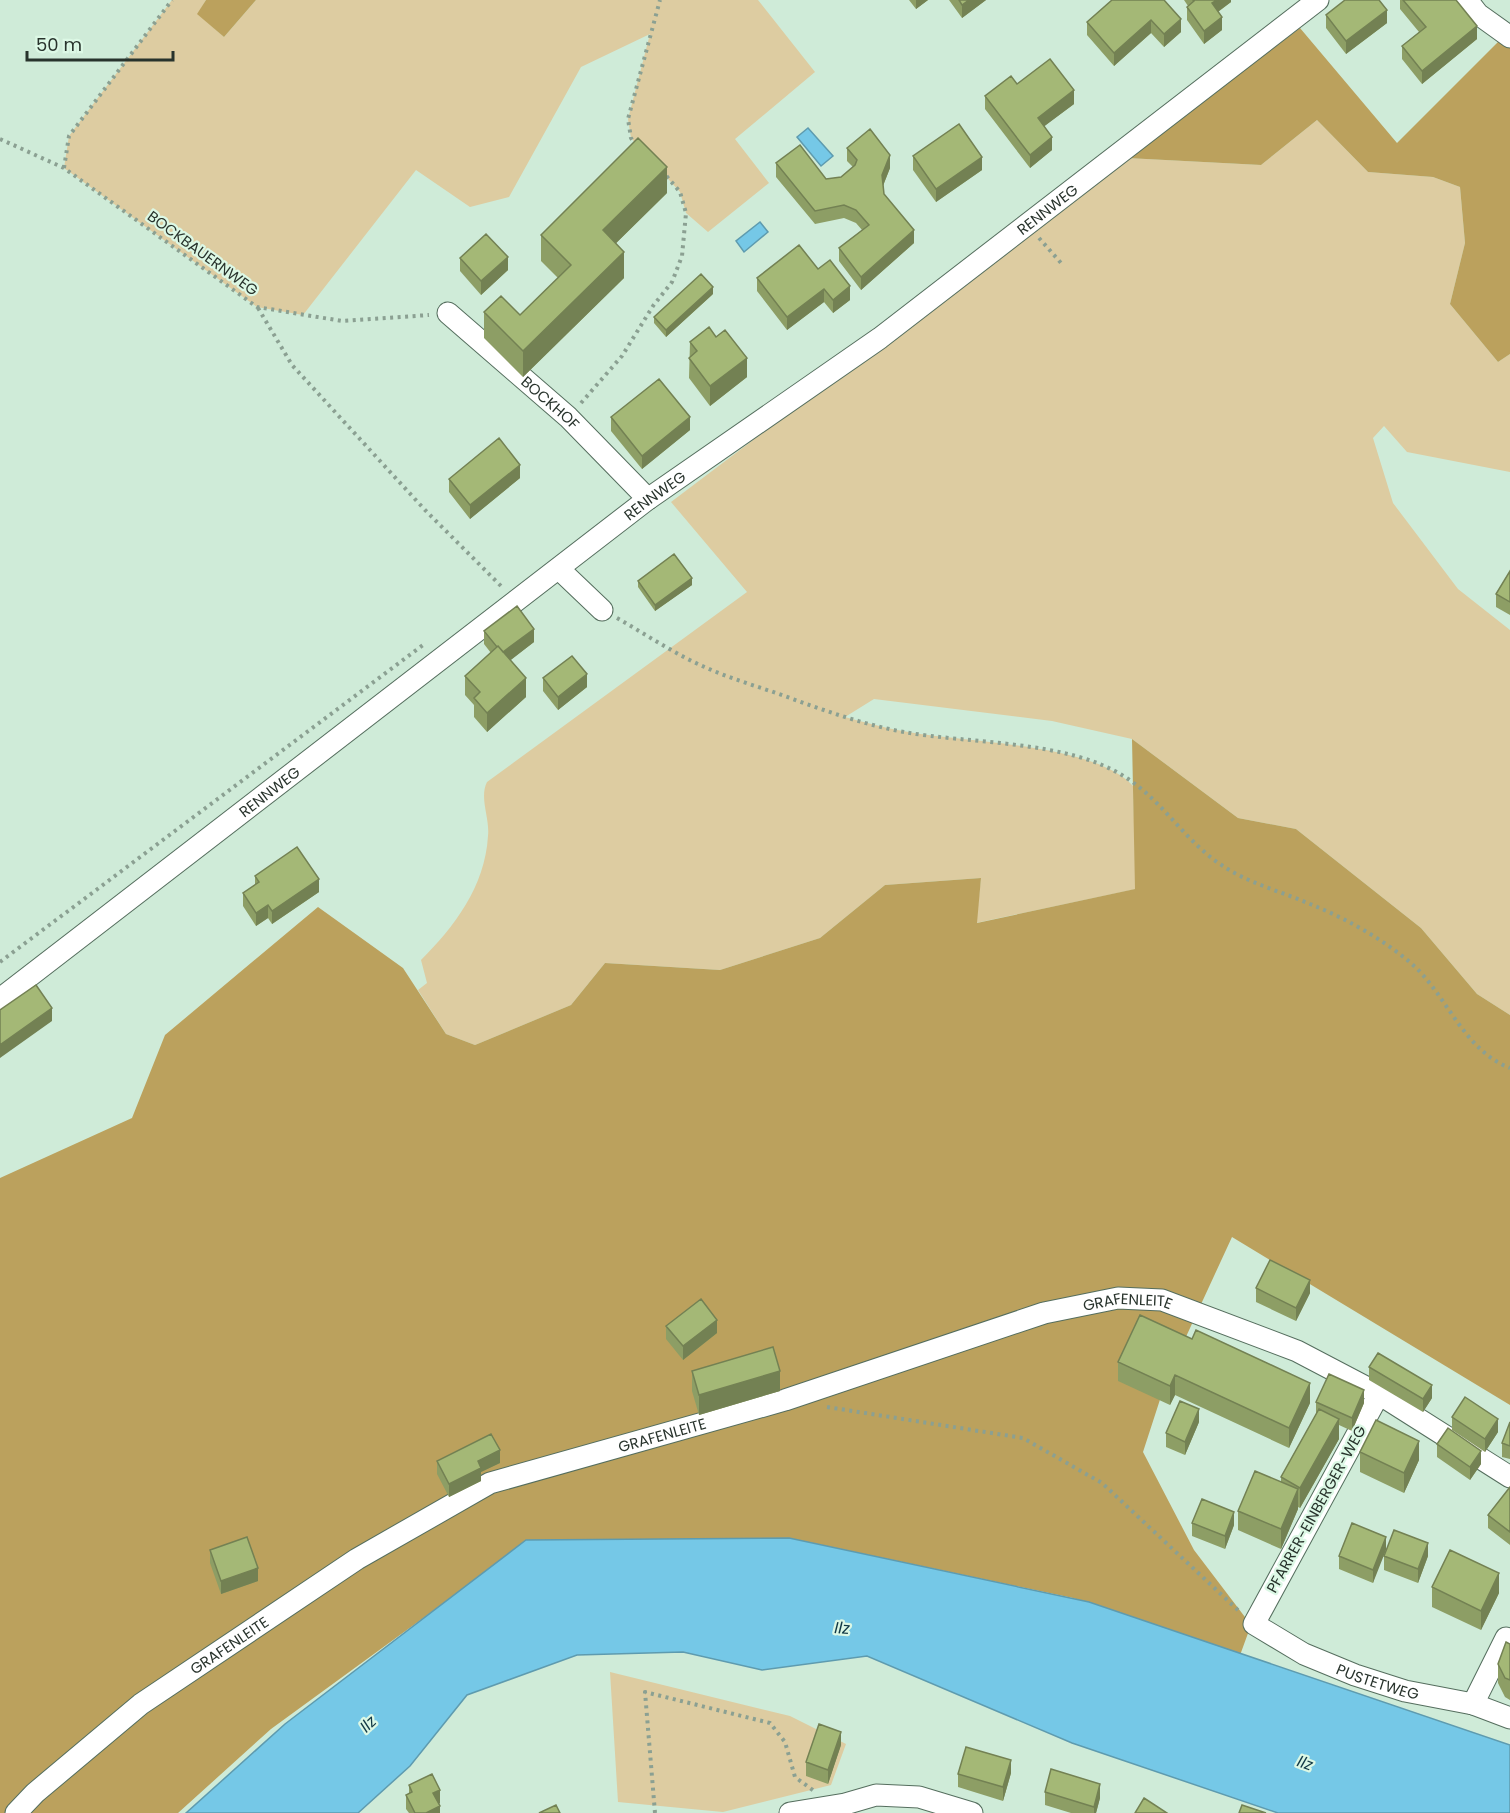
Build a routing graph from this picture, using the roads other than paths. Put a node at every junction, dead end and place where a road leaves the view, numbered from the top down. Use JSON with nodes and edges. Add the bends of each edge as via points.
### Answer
{"nodes":[{"id":1,"x":1318,"y":0,"type":"edge"},
{"id":2,"x":1467,"y":0,"type":"edge"},
{"id":3,"x":1510,"y":37,"type":"edge"},
{"id":4,"x":448,"y":313,"type":"road end"},
{"id":5,"x":648,"y":499,"type":"junction"},
{"id":6,"x":559,"y":569,"type":"junction"},
{"id":7,"x":602,"y":610,"type":"road end"},
{"id":8,"x":0,"y":999,"type":"edge"},
{"id":9,"x":1379,"y":1394,"type":"junction"},
{"id":10,"x":1510,"y":1477,"type":"edge"},
{"id":11,"x":1254,"y":1624,"type":"joint"},
{"id":12,"x":1506,"y":1638,"type":"dead end"},
{"id":13,"x":1473,"y":1704,"type":"junction"},
{"id":14,"x":1510,"y":1718,"type":"edge"},
{"id":15,"x":16,"y":1813,"type":"edge"},
{"id":16,"x":790,"y":1813,"type":"edge"},
{"id":17,"x":972,"y":1813,"type":"edge"}],
"edges":[{"from":1,"to":5,"type":"street","name":"RENNWEG","via":[[880,338]]},
{"from":2,"to":3,"type":"street","via":[[1478,14]]},
{"from":4,"to":5,"type":"street","name":"BOCKHOF","via":[[568,417]]},
{"from":5,"to":6,"type":"street","name":"RENNWEG"},
{"from":6,"to":7,"type":"street"},
{"from":6,"to":8,"type":"street","name":"RENNWEG"},
{"from":9,"to":10,"type":"street","name":"GRAFENLEITE"},
{"from":9,"to":11,"type":"street","name":"PFARRER-EINBERGER-WEG"},
{"from":9,"to":15,"type":"street","name":"GRAFENLEITE","via":[[1297,1351],[1162,1300],[1118,1298],[1044,1313],[785,1400],[490,1483],[357,1559],[141,1704]]},
{"from":11,"to":13,"type":"street","name":"PUSTETWEG","via":[[1304,1654],[1355,1675]]},
{"from":12,"to":13,"type":"street"},
{"from":13,"to":14,"type":"street","name":"PUSTETWEG"},
{"from":16,"to":17,"type":"street","via":[[876,1795],[919,1797]]}]}
